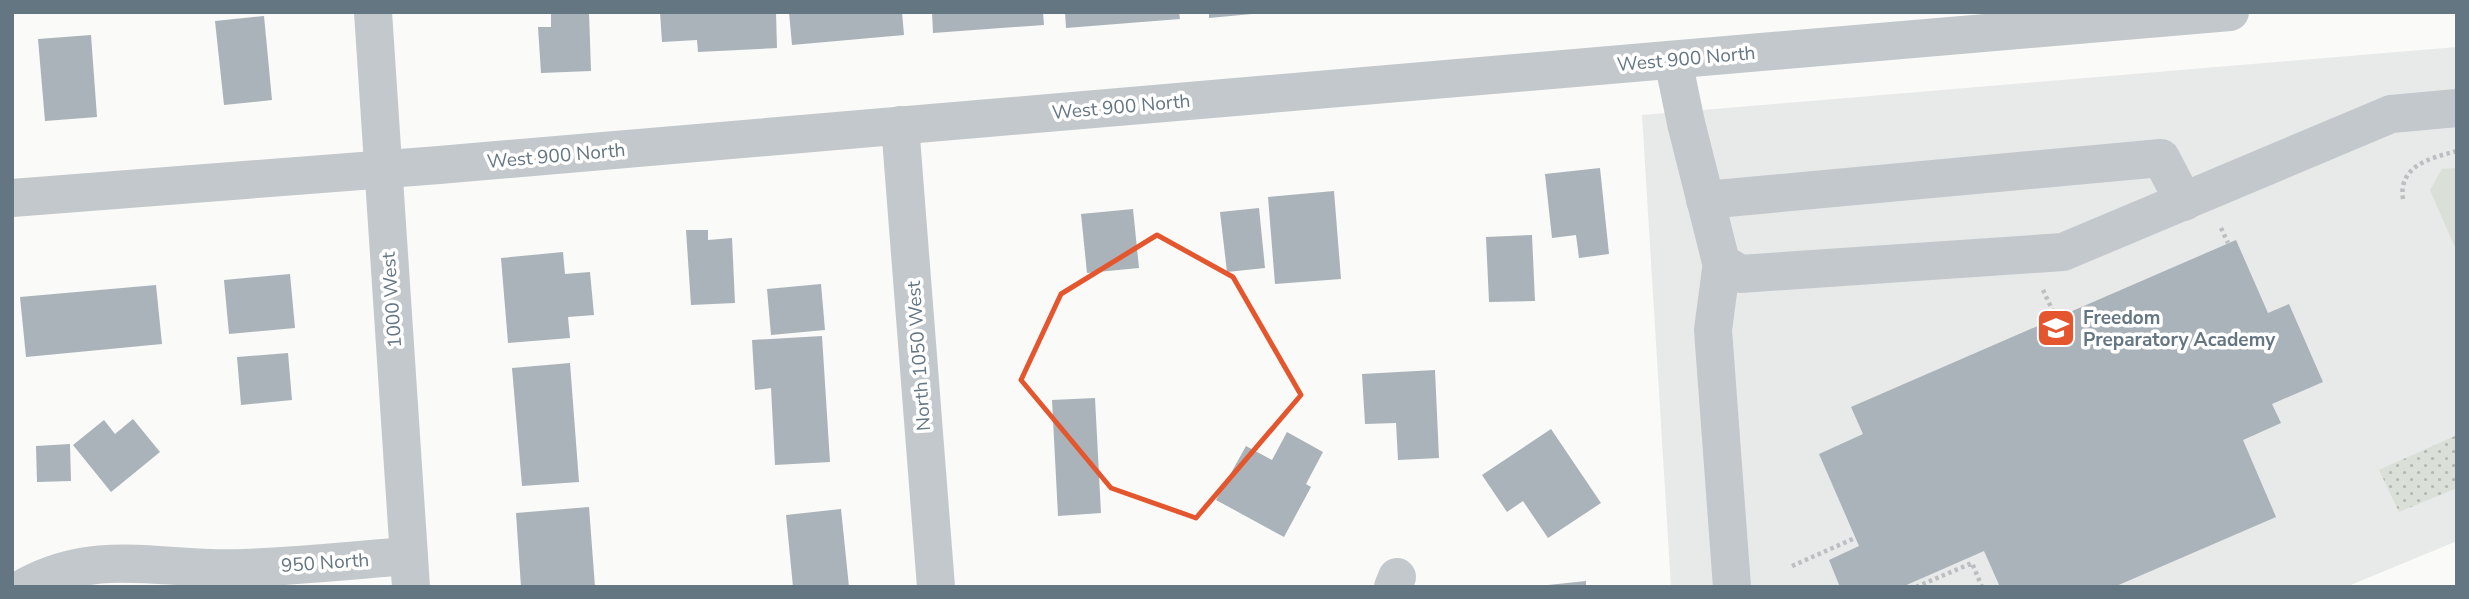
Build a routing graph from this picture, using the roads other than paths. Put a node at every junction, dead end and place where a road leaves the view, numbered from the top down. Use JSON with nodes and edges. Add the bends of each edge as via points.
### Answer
{"nodes":[{"id":1,"x":373,"y":12,"type":"edge"},
{"id":2,"x":2230,"y":12,"type":"edge"},
{"id":3,"x":1673,"y":60,"type":"junction"},
{"id":4,"x":2457,"y":108,"type":"edge"},
{"id":5,"x":900,"y":125,"type":"junction"},
{"id":6,"x":382,"y":169,"type":"junction"},
{"id":7,"x":12,"y":198,"type":"edge"},
{"id":8,"x":1705,"y":200,"type":"junction"},
{"id":9,"x":2184,"y":202,"type":"junction"},
{"id":10,"x":1722,"y":262,"type":"junction"},
{"id":11,"x":410,"y":571,"type":"edge"},
{"id":12,"x":25,"y":587,"type":"edge"},
{"id":13,"x":936,"y":587,"type":"edge"},
{"id":14,"x":1732,"y":587,"type":"edge"}],
"edges":[{"from":1,"to":6,"type":"street","name":"1000 West"},
{"from":2,"to":3,"type":"street","name":"West 900 North"},
{"from":3,"to":5,"type":"street","name":"West 900 North"},
{"from":3,"to":8,"type":"street"},
{"from":4,"to":9,"type":"street","via":[[2391,114]]},
{"from":5,"to":6,"type":"street","name":"West 900 North"},
{"from":5,"to":13,"type":"street","name":"North 1050 West"},
{"from":6,"to":7,"type":"street","name":"West 900 North"},
{"from":6,"to":11,"type":"street","name":"1000 West"},
{"from":8,"to":9,"type":"street","via":[[2161,158]]},
{"from":8,"to":10,"type":"street"},
{"from":9,"to":10,"type":"street","via":[[2063,252],[1740,274]]},
{"from":10,"to":14,"type":"street","via":[[1713,330]]},
{"from":11,"to":12,"type":"street","name":"950 North","via":[[100,564],[50,573]]}]}
